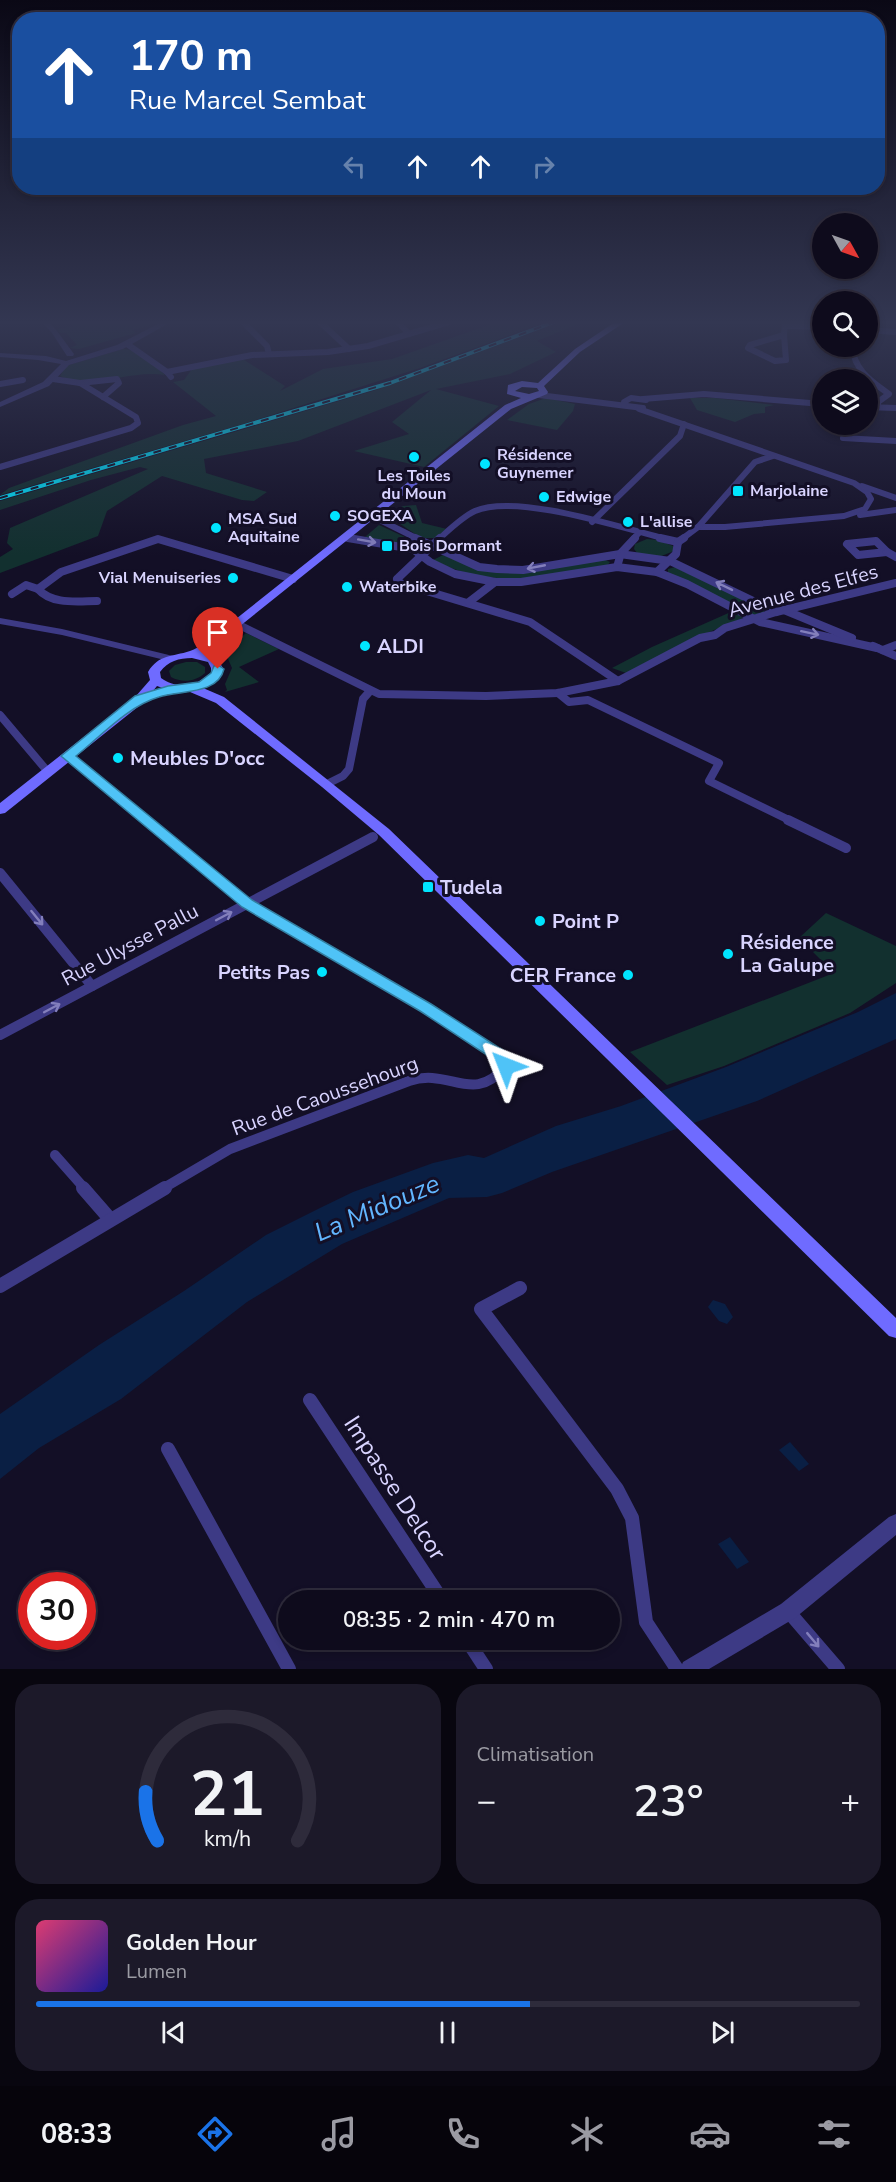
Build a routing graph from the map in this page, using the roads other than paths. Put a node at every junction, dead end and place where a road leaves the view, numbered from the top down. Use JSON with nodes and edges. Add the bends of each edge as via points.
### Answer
{"nodes":[{"id":1,"x":108,"y":400,"type":"edge"},
{"id":2,"x":512,"y":400,"type":"edge"},
{"id":3,"x":522,"y":400,"type":"edge"},
{"id":4,"x":587,"y":400,"type":"edge"},
{"id":5,"x":658,"y":400,"type":"edge"},
{"id":6,"x":773,"y":400,"type":"edge"},
{"id":7,"x":625,"y":403,"type":"junction"},
{"id":8,"x":812,"y":403,"type":"edge"},
{"id":9,"x":648,"y":405,"type":"junction"},
{"id":10,"x":508,"y":407,"type":"junction"},
{"id":11,"x":878,"y":407,"type":"edge"},
{"id":12,"x":896,"y":408,"type":"edge"},
{"id":13,"x":684,"y":424,"type":"junction"},
{"id":14,"x":699,"y":430,"type":"junction"},
{"id":15,"x":680,"y":436,"type":"junction"},
{"id":16,"x":843,"y":438,"type":"dead end"},
{"id":17,"x":896,"y":441,"type":"edge"},
{"id":18,"x":757,"y":450,"type":"junction"},
{"id":19,"x":773,"y":456,"type":"junction"},
{"id":20,"x":755,"y":462,"type":"junction"},
{"id":21,"x":0,"y":467,"type":"edge"},
{"id":22,"x":854,"y":483,"type":"junction"},
{"id":23,"x":896,"y":498,"type":"edge"},
{"id":24,"x":896,"y":510,"type":"edge"},
{"id":25,"x":372,"y":516,"type":"junction"},
{"id":26,"x":844,"y":516,"type":"junction"},
{"id":27,"x":592,"y":522,"type":"junction"},
{"id":28,"x":698,"y":527,"type":"junction"},
{"id":29,"x":639,"y":533,"type":"junction"},
{"id":30,"x":345,"y":537,"type":"junction"},
{"id":31,"x":678,"y":542,"type":"junction"},
{"id":32,"x":433,"y":546,"type":"junction"},
{"id":33,"x":886,"y":552,"type":"junction"},
{"id":34,"x":620,"y":554,"type":"junction"},
{"id":35,"x":421,"y":555,"type":"junction"},
{"id":36,"x":896,"y":556,"type":"edge"},
{"id":37,"x":670,"y":561,"type":"junction"},
{"id":38,"x":617,"y":567,"type":"junction"},
{"id":39,"x":657,"y":573,"type":"junction"},
{"id":40,"x":293,"y":579,"type":"junction"},
{"id":41,"x":495,"y":582,"type":"junction"},
{"id":42,"x":896,"y":583,"type":"edge"},
{"id":43,"x":38,"y":589,"type":"junction"},
{"id":44,"x":12,"y":594,"type":"dead end"},
{"id":45,"x":97,"y":601,"type":"dead end"},
{"id":46,"x":469,"y":602,"type":"junction"},
{"id":47,"x":780,"y":611,"type":"junction"},
{"id":48,"x":754,"y":619,"type":"junction"},
{"id":49,"x":0,"y":621,"type":"edge"},
{"id":50,"x":237,"y":624,"type":"junction"},
{"id":51,"x":226,"y":632,"type":"junction"},
{"id":52,"x":896,"y":645,"type":"edge"},
{"id":53,"x":127,"y":649,"type":"junction"},
{"id":54,"x":880,"y":649,"type":"junction"},
{"id":55,"x":192,"y":654,"type":"junction"},
{"id":56,"x":896,"y":656,"type":"edge"},
{"id":57,"x":169,"y":658,"type":"junction"},
{"id":58,"x":209,"y":658,"type":"junction"},
{"id":59,"x":156,"y":674,"type":"junction"},
{"id":60,"x":210,"y":681,"type":"junction"},
{"id":61,"x":618,"y":681,"type":"junction"},
{"id":62,"x":176,"y":688,"type":"junction"},
{"id":63,"x":192,"y":688,"type":"junction"},
{"id":64,"x":370,"y":691,"type":"junction"},
{"id":65,"x":558,"y":693,"type":"junction"},
{"id":66,"x":140,"y":699,"type":"junction"},
{"id":67,"x":218,"y":699,"type":"junction"},
{"id":68,"x":0,"y":715,"type":"edge"},
{"id":69,"x":68,"y":756,"type":"junction"},
{"id":70,"x":48,"y":772,"type":"junction"},
{"id":71,"x":327,"y":784,"type":"junction"},
{"id":72,"x":0,"y":810,"type":"edge"},
{"id":73,"x":373,"y":837,"type":"dead end"},
{"id":74,"x":846,"y":848,"type":"dead end"},
{"id":75,"x":0,"y":873,"type":"edge"},
{"id":76,"x":247,"y":904,"type":"junction"},
{"id":77,"x":92,"y":986,"type":"junction"},
{"id":78,"x":0,"y":1035,"type":"edge"},
{"id":79,"x":55,"y":1155,"type":"dead end"},
{"id":80,"x":110,"y":1219,"type":"junction"},
{"id":81,"x":0,"y":1286,"type":"edge"},
{"id":82,"x":520,"y":1288,"type":"dead end"},
{"id":83,"x":896,"y":1330,"type":"edge"},
{"id":84,"x":310,"y":1400,"type":"dead end"},
{"id":85,"x":168,"y":1449,"type":"dead end"},
{"id":86,"x":896,"y":1523,"type":"edge"},
{"id":87,"x":435,"y":1590,"type":"edge"},
{"id":88,"x":788,"y":1611,"type":"junction"},
{"id":89,"x":474,"y":1650,"type":"edge"},
{"id":90,"x":289,"y":1669,"type":"edge"},
{"id":91,"x":486,"y":1669,"type":"edge"},
{"id":92,"x":677,"y":1669,"type":"edge"},
{"id":93,"x":690,"y":1669,"type":"edge"},
{"id":94,"x":838,"y":1669,"type":"edge"}],
"edges":[{"from":1,"to":21,"type":"street","via":[[136,417],[138,423]]},
{"from":2,"to":10,"type":"main road"},
{"from":3,"to":10,"type":"main road"},
{"from":4,"to":7,"type":"street"},
{"from":5,"to":9,"type":"street"},
{"from":6,"to":8,"type":"street"},
{"from":7,"to":9,"type":"street"},
{"from":7,"to":9,"type":"street","via":[[639,409]]},
{"from":9,"to":13,"type":"street"},
{"from":10,"to":25,"type":"main road"},
{"from":11,"to":12,"type":"street"},
{"from":13,"to":14,"type":"street"},
{"from":13,"to":15,"type":"street"},
{"from":14,"to":15,"type":"street"},
{"from":14,"to":18,"type":"street"},
{"from":15,"to":27,"type":"street"},
{"from":16,"to":17,"type":"street"},
{"from":18,"to":19,"type":"street"},
{"from":18,"to":20,"type":"street"},
{"from":19,"to":20,"type":"street"},
{"from":19,"to":22,"type":"street"},
{"from":20,"to":28,"type":"street"},
{"from":22,"to":23,"type":"street"},
{"from":22,"to":26,"type":"street","via":[[867,492],[871,502],[862,511]]},
{"from":24,"to":26,"type":"street"},
{"from":25,"to":30,"type":"main road"},
{"from":25,"to":32,"type":"street"},
{"from":26,"to":28,"type":"street"},
{"from":27,"to":29,"type":"street"},
{"from":27,"to":32,"type":"street","via":[[524,507],[495,506],[468,514]]},
{"from":28,"to":31,"type":"street"},
{"from":29,"to":31,"type":"street"},
{"from":29,"to":34,"type":"street"},
{"from":30,"to":35,"type":"street","one_way":true,"via":[[412,549]]},
{"from":30,"to":40,"type":"main road"},
{"from":31,"to":37,"type":"street"},
{"from":34,"to":32,"type":"street","one_way":true,"via":[[510,570],[478,567]]},
{"from":32,"to":35,"type":"street"},
{"from":33,"to":33,"type":"street","via":[[874,541],[847,544],[858,555]]},
{"from":33,"to":36,"type":"street"},
{"from":34,"to":37,"type":"street"},
{"from":34,"to":38,"type":"street"},
{"from":35,"to":41,"type":"street","via":[[456,574]]},
{"from":35,"to":46,"type":"street","via":[[398,581]]},
{"from":37,"to":39,"type":"street"},
{"from":47,"to":37,"type":"street","one_way":true},
{"from":38,"to":39,"type":"street"},
{"from":38,"to":41,"type":"street","via":[[521,582]]},
{"from":39,"to":48,"type":"street"},
{"from":40,"to":43,"type":"street","via":[[158,539],[61,572]]},
{"from":40,"to":50,"type":"main road"},
{"from":41,"to":46,"type":"street"},
{"from":42,"to":47,"type":"street","name":"Avenue des Elfes"},
{"from":43,"to":44,"type":"street","via":[[26,585]]},
{"from":43,"to":45,"type":"street","via":[[52,599]]},
{"from":46,"to":61,"type":"street","via":[[530,622]]},
{"from":47,"to":48,"type":"street","name":"Avenue des Elfes"},
{"from":47,"to":54,"type":"street"},
{"from":48,"to":54,"type":"street","one_way":true},
{"from":48,"to":61,"type":"street","name":"Avenue des Elfes","via":[[700,638]]},
{"from":49,"to":53,"type":"street"},
{"from":50,"to":51,"type":"main road"},
{"from":50,"to":64,"type":"street"},
{"from":51,"to":55,"type":"main road"},
{"from":51,"to":58,"type":"main road"},
{"from":52,"to":54,"type":"street"},
{"from":53,"to":57,"type":"street"},
{"from":53,"to":59,"type":"street"},
{"from":54,"to":56,"type":"street"},
{"from":55,"to":57,"type":"main road"},
{"from":55,"to":58,"type":"main road"},
{"from":57,"to":59,"type":"main road"},
{"from":58,"to":60,"type":"main road","via":[[218,669]]},
{"from":59,"to":62,"type":"main road","via":[[165,686]]},
{"from":59,"to":66,"type":"main road"},
{"from":60,"to":63,"type":"main road"},
{"from":60,"to":67,"type":"main road"},
{"from":61,"to":65,"type":"street","name":"Avenue des Elfes"},
{"from":62,"to":63,"type":"main road"},
{"from":62,"to":66,"type":"main road"},
{"from":63,"to":67,"type":"main road"},
{"from":64,"to":65,"type":"street","via":[[394,696]]},
{"from":64,"to":71,"type":"street","via":[[363,699],[349,770]]},
{"from":65,"to":74,"type":"street","via":[[569,702],[588,700],[719,763],[709,781]]},
{"from":66,"to":69,"type":"main road"},
{"from":67,"to":71,"type":"main road"},
{"from":68,"to":70,"type":"street"},
{"from":69,"to":70,"type":"main road"},
{"from":69,"to":76,"type":"street"},
{"from":70,"to":72,"type":"main road"},
{"from":71,"to":83,"type":"main road","via":[[384,832]]},
{"from":73,"to":76,"type":"street","name":"Rue Ulysse Pallu"},
{"from":75,"to":77,"type":"street","one_way":true},
{"from":77,"to":76,"type":"street","name":"Rue Ulysse Pallu","one_way":true},
{"from":76,"to":80,"type":"street","name":"Rue de Caoussehourg","via":[[426,1008],[503,1058],[506,1066],[498,1077],[478,1087],[426,1076],[231,1149]]},
{"from":78,"to":77,"type":"street","name":"Rue Ulysse Pallu","one_way":true},
{"from":79,"to":80,"type":"street"},
{"from":80,"to":81,"type":"street"},
{"from":82,"to":92,"type":"street","via":[[481,1310],[617,1489],[632,1518],[646,1622]]},
{"from":84,"to":87,"type":"street","name":"Impasse Delcor"},
{"from":85,"to":90,"type":"street"},
{"from":86,"to":88,"type":"street"},
{"from":88,"to":93,"type":"street"},
{"from":88,"to":94,"type":"street","one_way":true},
{"from":89,"to":91,"type":"street"}]}
